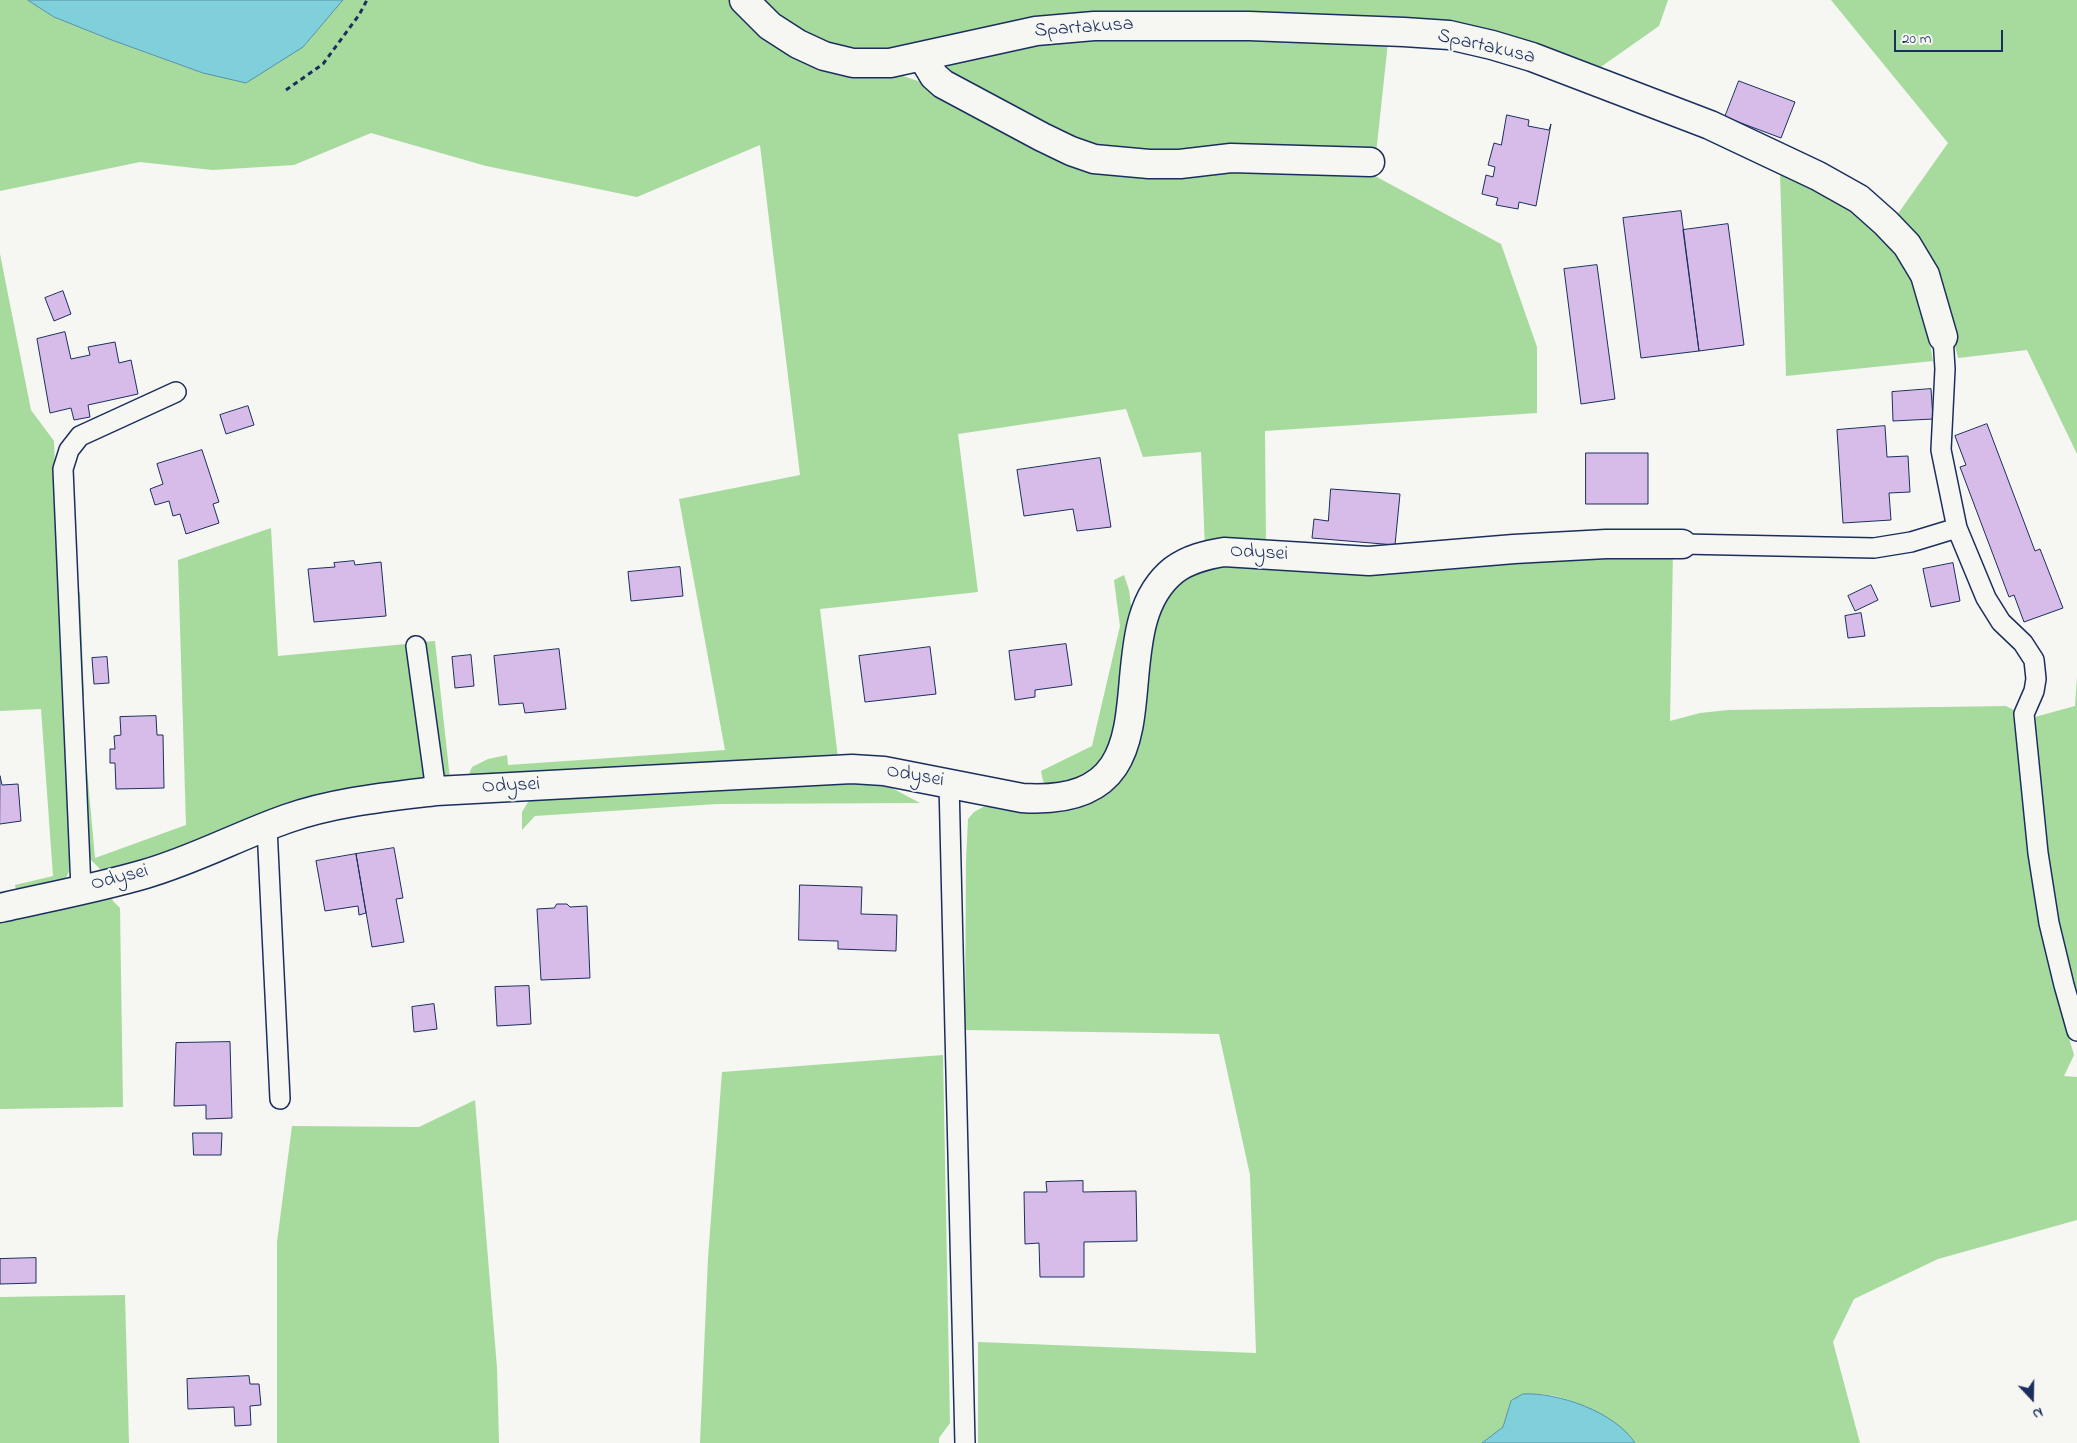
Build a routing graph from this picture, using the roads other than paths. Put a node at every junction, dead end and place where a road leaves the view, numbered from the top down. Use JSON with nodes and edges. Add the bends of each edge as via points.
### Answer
{"nodes":[{"id":1,"x":744,"y":0,"type":"edge"},
{"id":2,"x":922,"y":56,"type":"junction"},
{"id":3,"x":1370,"y":162,"type":"dead end"},
{"id":4,"x":1943,"y":337,"type":"joint"},
{"id":5,"x":176,"y":392,"type":"dead end"},
{"id":6,"x":1957,"y":528,"type":"junction"},
{"id":7,"x":1682,"y":544,"type":"joint"},
{"id":8,"x":416,"y":646,"type":"dead end"},
{"id":9,"x":949,"y":783,"type":"junction"},
{"id":10,"x":436,"y":791,"type":"junction"},
{"id":11,"x":267,"y":827,"type":"junction"},
{"id":12,"x":81,"y":889,"type":"junction"},
{"id":13,"x":0,"y":908,"type":"edge"},
{"id":14,"x":2077,"y":1030,"type":"edge"},
{"id":15,"x":280,"y":1099,"type":"dead end"},
{"id":16,"x":965,"y":1443,"type":"edge"}],
"edges":[{"from":1,"to":2,"type":"street","name":"Spartakusa","via":[[770,26],[824,56],[853,63],[890,63]]},
{"from":2,"to":3,"type":"street","via":[[943,84],[1042,137],[1094,159],[1149,164],[1231,158]]},
{"from":2,"to":4,"type":"street","name":"Spartakusa","via":[[995,38],[1094,26],[1249,26],[1404,32],[1449,35],[1492,45],[1532,57],[1710,125],[1818,176],[1859,200],[1907,245],[1925,275]]},
{"from":4,"to":6,"type":"lane","via":[[1946,369],[1940,450]]},
{"from":5,"to":12,"type":"lane","via":[[80,436],[69,450],[63,470]]},
{"from":6,"to":7,"type":"lane","via":[[1911,542],[1874,548]]},
{"from":6,"to":14,"type":"lane","via":[[1986,598],[2001,622],[2023,643],[2034,660],[2034,691],[2024,714],[2038,853],[2049,923]]},
{"from":7,"to":9,"type":"street","name":"Odysei","via":[[1514,548],[1369,561],[1224,552],[1206,555],[1174,570],[1152,598],[1140,631],[1127,739],[1110,771],[1098,782],[1062,798],[1041,799],[990,793]]},
{"from":8,"to":10,"type":"lane"},
{"from":9,"to":10,"type":"street","name":"Odysei","via":[[884,771],[852,769]]},
{"from":9,"to":16,"type":"lane"},
{"from":10,"to":11,"type":"street","name":"Odysei","via":[[320,808]]},
{"from":11,"to":12,"type":"street","name":"Odysei","via":[[153,871]]},
{"from":11,"to":15,"type":"lane"},
{"from":12,"to":13,"type":"street","name":"Odysei"}]}
